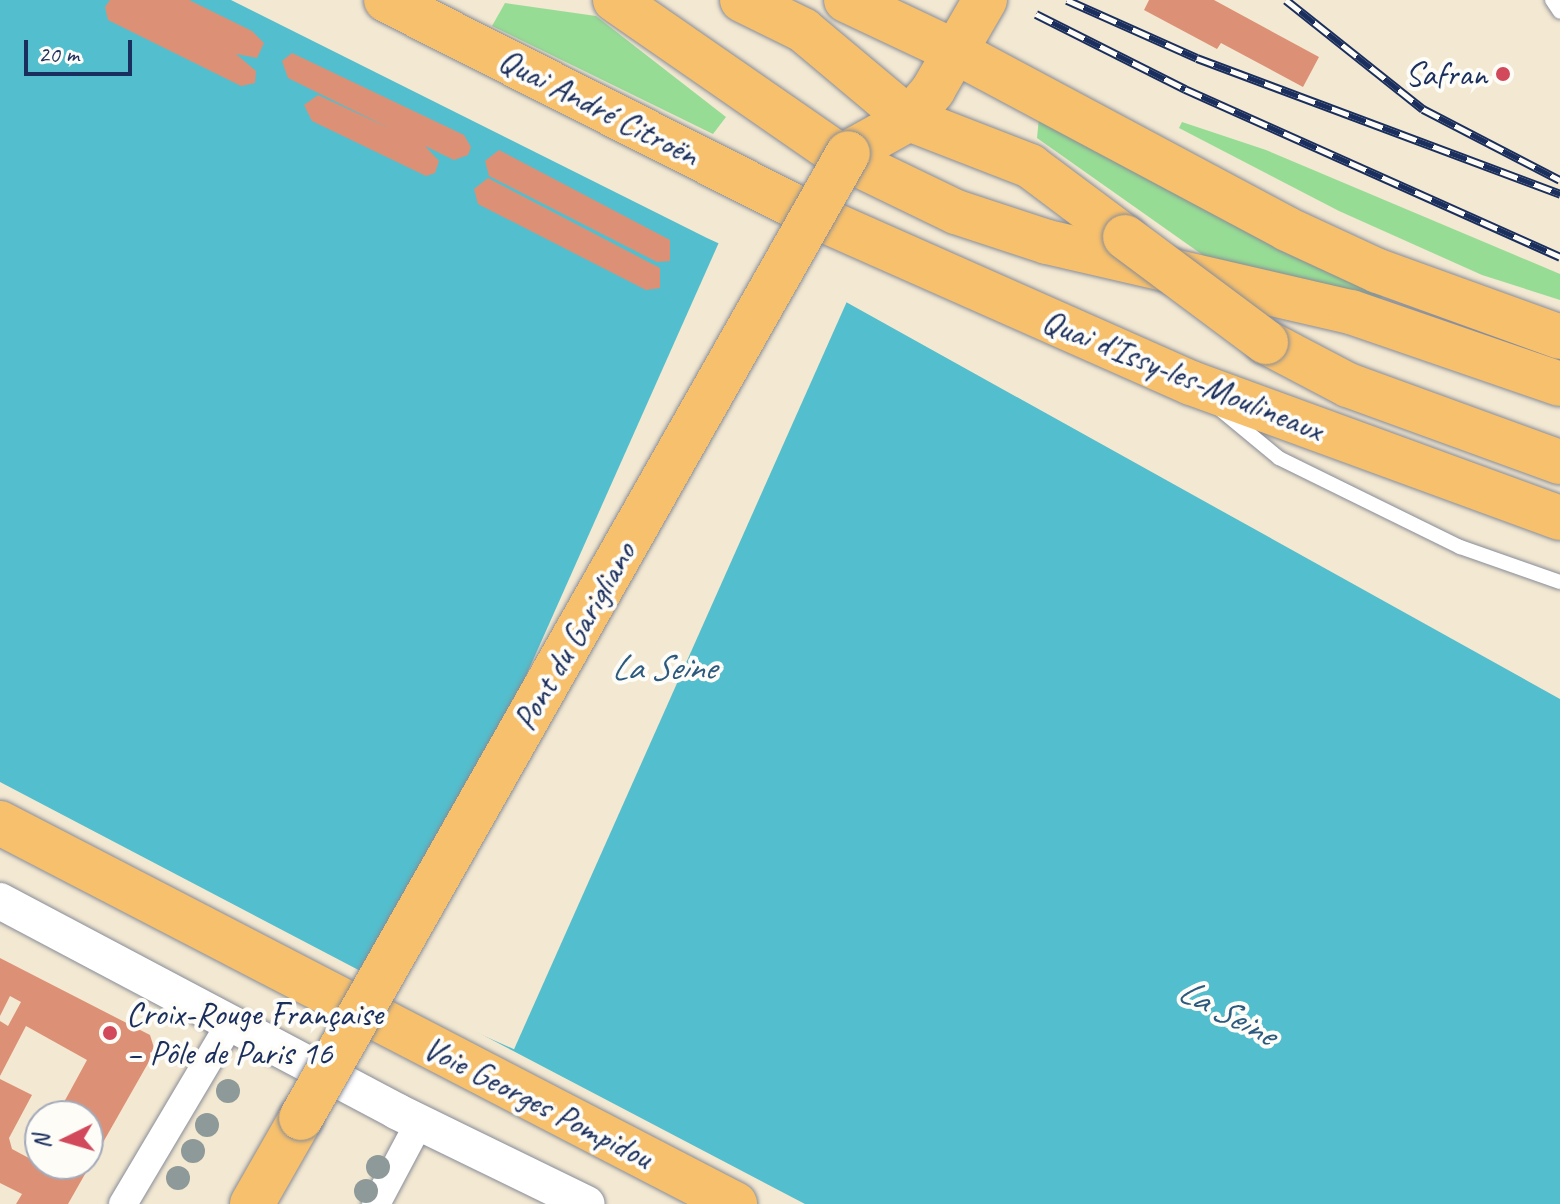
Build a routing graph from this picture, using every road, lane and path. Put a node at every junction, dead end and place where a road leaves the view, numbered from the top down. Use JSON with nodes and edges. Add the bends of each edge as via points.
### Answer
{"nodes":[{"id":1,"x":386,"y":0,"type":"edge"},
{"id":2,"x":615,"y":0,"type":"edge"},
{"id":3,"x":742,"y":0,"type":"edge"},
{"id":4,"x":985,"y":0,"type":"edge"},
{"id":5,"x":1552,"y":0,"type":"edge"},
{"id":6,"x":870,"y":5,"type":"edge"},
{"id":7,"x":1560,"y":12,"type":"edge"},
{"id":8,"x":956,"y":52,"type":"junction"},
{"id":9,"x":858,"y":79,"type":"junction"},
{"id":10,"x":909,"y":119,"type":"junction"},
{"id":11,"x":844,"y":155,"type":"junction"},
{"id":12,"x":812,"y":215,"type":"joint"},
{"id":13,"x":1560,"y":337,"type":"edge"},
{"id":14,"x":1191,"y":383,"type":"junction"},
{"id":15,"x":1560,"y":384,"type":"edge"},
{"id":16,"x":1560,"y":462,"type":"edge"},
{"id":17,"x":1560,"y":518,"type":"edge"},
{"id":18,"x":1560,"y":582,"type":"edge"},
{"id":19,"x":0,"y":823,"type":"edge"},
{"id":20,"x":0,"y":901,"type":"edge"},
{"id":21,"x":230,"y":1024,"type":"junction"},
{"id":22,"x":419,"y":1123,"type":"junction"},
{"id":23,"x":123,"y":1204,"type":"edge"},
{"id":24,"x":252,"y":1204,"type":"edge"},
{"id":25,"x":376,"y":1204,"type":"edge"},
{"id":26,"x":587,"y":1204,"type":"edge"},
{"id":27,"x":735,"y":1204,"type":"edge"}],
"edges":[{"from":1,"to":12,"type":"main road","name":"Quai André Citroën"},
{"from":2,"to":11,"type":"main road"},
{"from":3,"to":9,"type":"main road","via":[[803,30]]},
{"from":4,"to":8,"type":"main road"},
{"from":5,"to":7,"type":"lane"},
{"from":6,"to":8,"type":"main road"},
{"from":6,"to":9,"type":"main road"},
{"from":8,"to":10,"type":"main road"},
{"from":8,"to":13,"type":"main road","via":[[1287,229],[1378,271]]},
{"from":9,"to":10,"type":"main road"},
{"from":9,"to":11,"type":"main road"},
{"from":10,"to":11,"type":"main road"},
{"from":10,"to":16,"type":"main road","bridge":true,"via":[[1030,166],[1266,342],[1348,385]]},
{"from":11,"to":15,"type":"main road","via":[[956,212],[1047,242],[1351,312]]},
{"from":11,"to":24,"type":"main road","name":"Pont du Garigliano","bridge":true},
{"from":12,"to":14,"type":"main road","name":"Quai d'Issy-les-Moulineaux"},
{"from":14,"to":17,"type":"main road","name":"Quai d'Issy-les-Moulineaux"},
{"from":14,"to":18,"type":"lane","via":[[1270,453],[1460,547]]},
{"from":19,"to":27,"type":"main road","name":"Voie Georges Pompidou"},
{"from":20,"to":21,"type":"street"},
{"from":21,"to":22,"type":"street"},
{"from":21,"to":23,"type":"street"},
{"from":22,"to":25,"type":"street"},
{"from":22,"to":26,"type":"street"}]}
